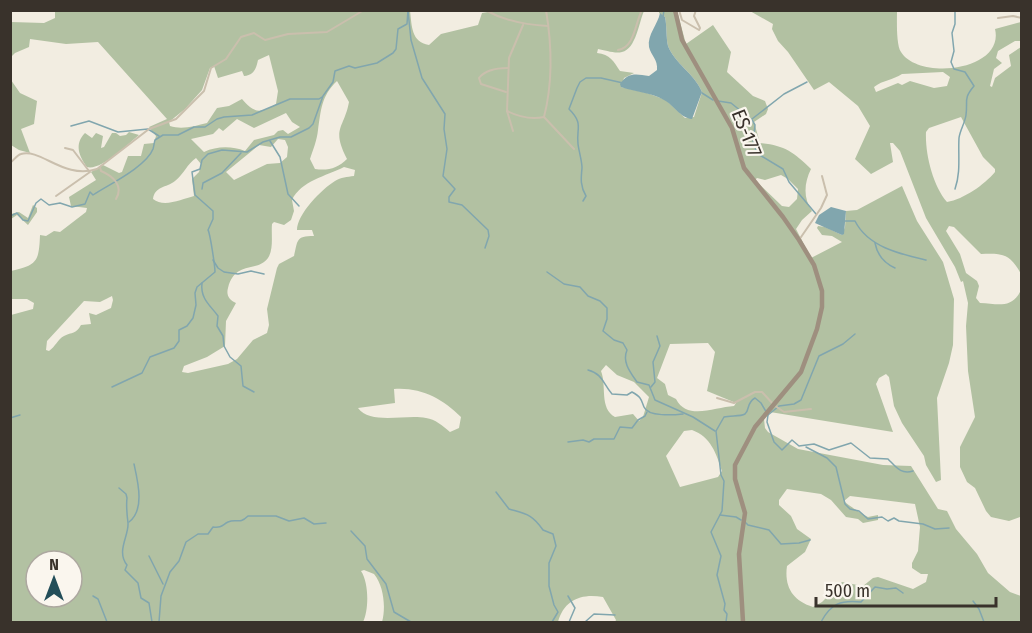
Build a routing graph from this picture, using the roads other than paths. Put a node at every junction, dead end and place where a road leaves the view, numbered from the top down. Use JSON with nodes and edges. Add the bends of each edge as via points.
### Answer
{"nodes":[{"id":1,"x":364,"y":10,"type":"edge"},
{"id":2,"x":485,"y":10,"type":"edge"},
{"id":3,"x":546,"y":10,"type":"edge"},
{"id":4,"x":642,"y":10,"type":"edge"},
{"id":5,"x":677,"y":10,"type":"edge"},
{"id":6,"x":696,"y":10,"type":"edge"},
{"id":7,"x":998,"y":18,"type":"dead end"},
{"id":8,"x":1022,"y":18,"type":"edge"},
{"id":9,"x":523,"y":25,"type":"junction"},
{"id":10,"x":549,"y":27,"type":"junction"},
{"id":11,"x":618,"y":50,"type":"dead end"},
{"id":12,"x":508,"y":68,"type":"junction"},
{"id":13,"x":507,"y":92,"type":"junction"},
{"id":14,"x":507,"y":111,"type":"junction"},
{"id":15,"x":544,"y":117,"type":"junction"},
{"id":16,"x":513,"y":131,"type":"dead end"},
{"id":17,"x":65,"y":148,"type":"dead end"},
{"id":18,"x":574,"y":149,"type":"dead end"},
{"id":19,"x":10,"y":163,"type":"edge"},
{"id":20,"x":100,"y":167,"type":"junction"},
{"id":21,"x":90,"y":171,"type":"junction"},
{"id":22,"x":822,"y":176,"type":"dead end"},
{"id":23,"x":56,"y":196,"type":"dead end"},
{"id":24,"x":116,"y":199,"type":"dead end"},
{"id":25,"x":799,"y":240,"type":"junction"},
{"id":26,"x":717,"y":398,"type":"dead end"},
{"id":27,"x":774,"y":405,"type":"junction"},
{"id":28,"x":811,"y":409,"type":"dead end"},
{"id":29,"x":743,"y":622,"type":"edge"}],
"edges":[{"from":1,"to":20,"type":"street","via":[[324,33],[288,34],[265,40],[254,33],[246,34],[226,59],[211,68],[204,91],[176,118],[149,129]]},
{"from":2,"to":9,"type":"street"},
{"from":3,"to":10,"type":"street"},
{"from":4,"to":11,"type":"street","via":[[631,42]]},
{"from":5,"to":6,"type":"street","via":[[682,20],[699,30]]},
{"from":5,"to":25,"type":"main road","name":"ES-177","number":"ES-177","via":[[682,40],[732,128],[744,168]]},
{"from":7,"to":8,"type":"street"},
{"from":9,"to":10,"type":"street"},
{"from":9,"to":12,"type":"street"},
{"from":10,"to":15,"type":"street","via":[[551,60]]},
{"from":12,"to":13,"type":"street"},
{"from":12,"to":13,"type":"street","via":[[482,74],[479,81]]},
{"from":13,"to":14,"type":"street"},
{"from":14,"to":15,"type":"street","via":[[520,117]]},
{"from":14,"to":16,"type":"street"},
{"from":15,"to":18,"type":"street"},
{"from":17,"to":21,"type":"street","via":[[73,150]]},
{"from":19,"to":21,"type":"street","via":[[26,153],[71,171]]},
{"from":20,"to":21,"type":"street"},
{"from":20,"to":24,"type":"street","via":[[119,187]]},
{"from":21,"to":23,"type":"street"},
{"from":22,"to":25,"type":"street","via":[[827,195]]},
{"from":25,"to":27,"type":"main road","name":"ES-177","number":"ES-177","via":[[814,265],[822,291],[821,314],[805,364],[796,381]]},
{"from":26,"to":27,"type":"street","via":[[734,403],[762,392]]},
{"from":27,"to":28,"type":"street","via":[[788,413]]},
{"from":27,"to":29,"type":"main road","number":"ES-177","via":[[755,427],[735,465],[745,513],[739,554]]}]}
